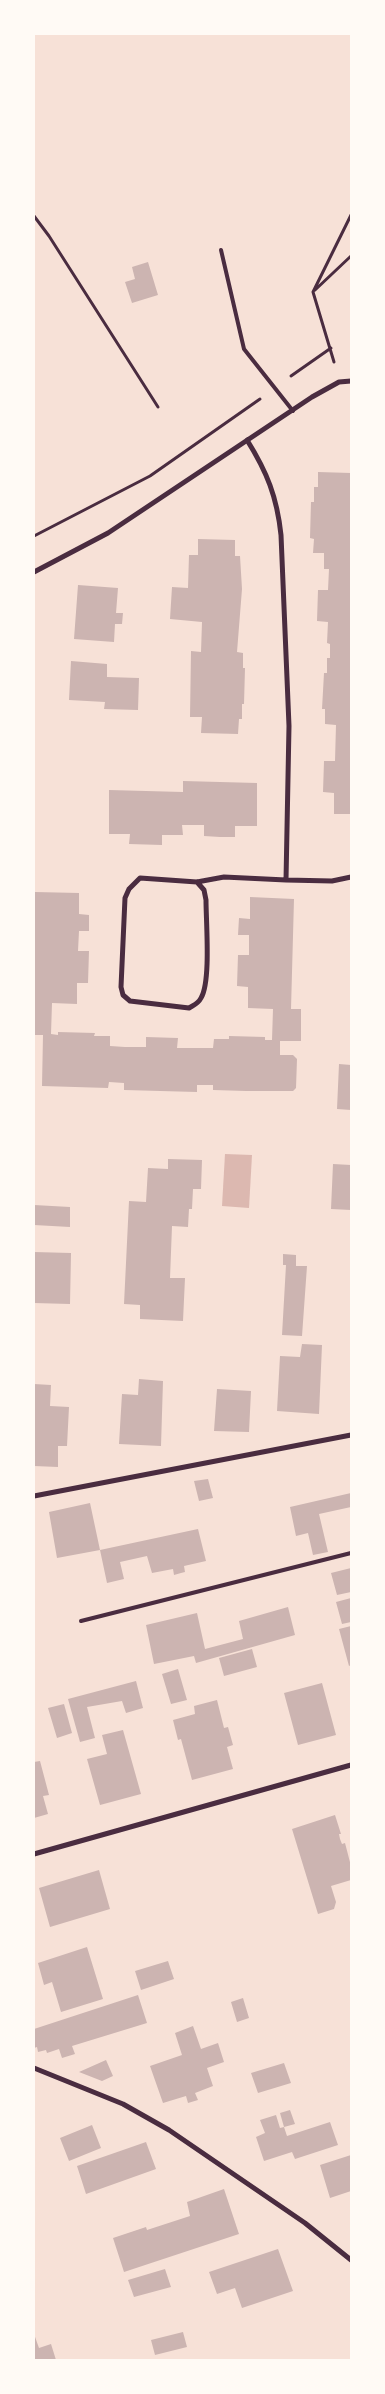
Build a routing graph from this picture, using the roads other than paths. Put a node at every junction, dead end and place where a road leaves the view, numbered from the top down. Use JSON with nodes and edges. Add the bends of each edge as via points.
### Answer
{"nodes":[{"id":1,"x":221,"y":250,"type":"dead end"},
{"id":2,"x":351,"y":381,"type":"edge"},
{"id":3,"x":293,"y":411,"type":"junction"},
{"id":4,"x":248,"y":440,"type":"junction"},
{"id":5,"x":34,"y":572,"type":"edge"},
{"id":6,"x":351,"y":877,"type":"edge"},
{"id":7,"x":286,"y":880,"type":"junction"},
{"id":8,"x":197,"y":882,"type":"junction"},
{"id":9,"x":351,"y":1435,"type":"edge"},
{"id":10,"x":34,"y":1496,"type":"edge"},
{"id":11,"x":351,"y":1553,"type":"edge"},
{"id":12,"x":81,"y":1621,"type":"dead end"},
{"id":13,"x":351,"y":1765,"type":"edge"},
{"id":14,"x":34,"y":1854,"type":"edge"},
{"id":15,"x":34,"y":2068,"type":"edge"},
{"id":16,"x":351,"y":2260,"type":"edge"}],
"edges":[{"from":1,"to":3,"type":"lane","via":[[244,349]]},
{"from":2,"to":3,"type":"street","via":[[339,382]]},
{"from":3,"to":4,"type":"street"},
{"from":4,"to":5,"type":"street","via":[[108,533]]},
{"from":4,"to":7,"type":"street","via":[[272,487],[281,536],[289,726]]},
{"from":6,"to":7,"type":"street","via":[[332,881]]},
{"from":7,"to":8,"type":"street","via":[[224,877]]},
{"from":8,"to":8,"type":"street","via":[[140,878],[129,889],[125,898],[122,987],[123,995],[130,1001],[189,1008],[202,997],[206,978],[206,900],[204,890]]},
{"from":9,"to":10,"type":"street"},
{"from":11,"to":12,"type":"lane"},
{"from":13,"to":14,"type":"street"},
{"from":15,"to":16,"type":"street","via":[[156,2121],[305,2223]]}]}
